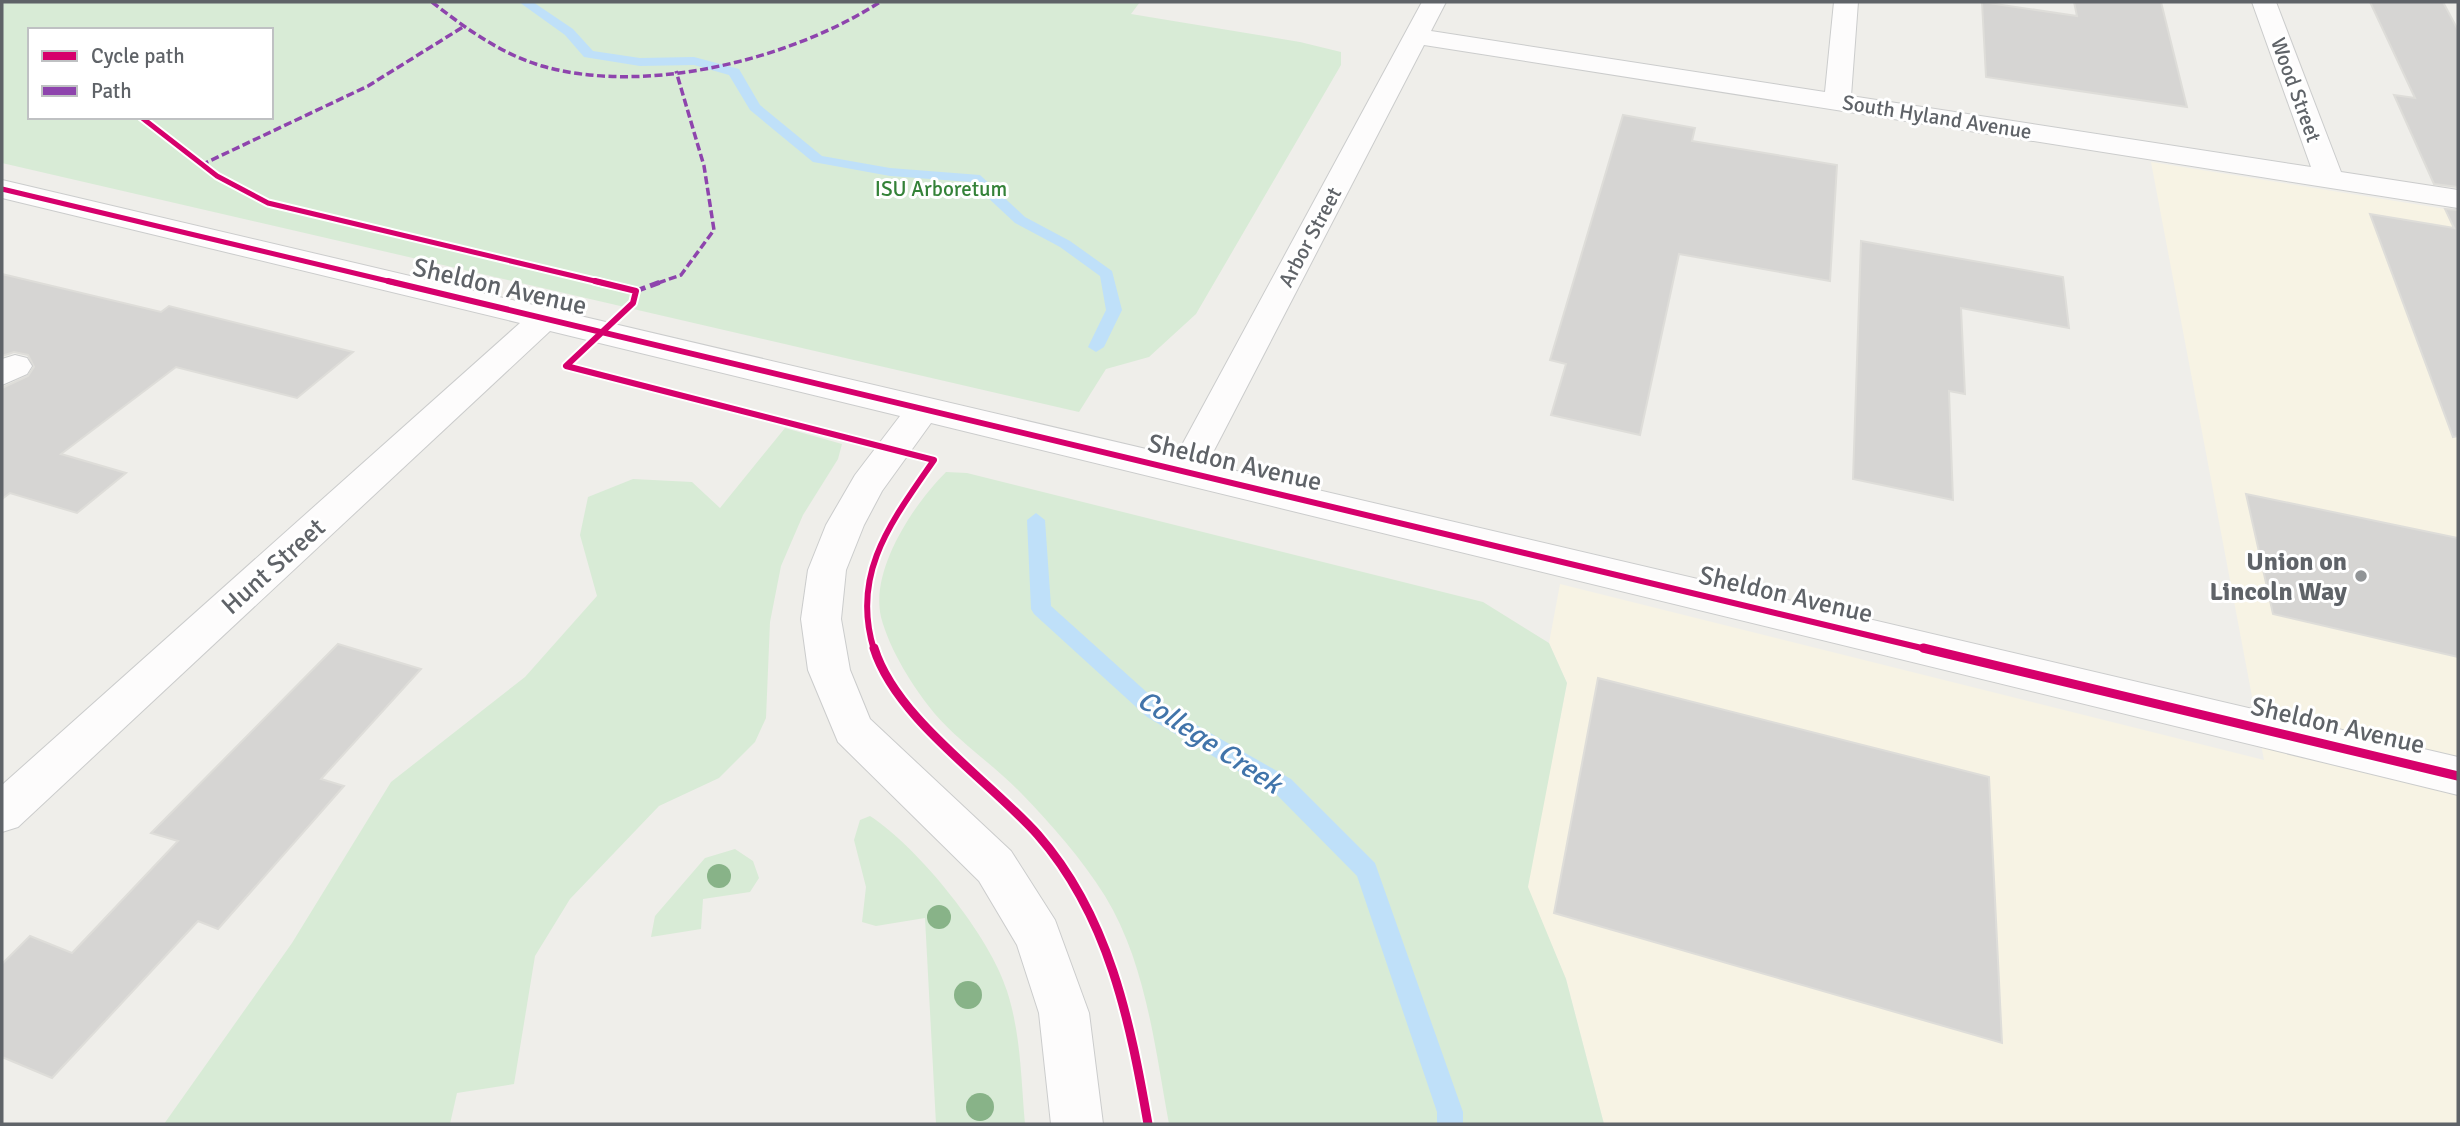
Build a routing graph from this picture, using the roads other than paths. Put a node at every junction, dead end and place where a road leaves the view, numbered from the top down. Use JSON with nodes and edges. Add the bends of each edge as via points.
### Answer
{"nodes":[{"id":1,"x":1434,"y":2,"type":"edge"},
{"id":2,"x":1846,"y":2,"type":"edge"},
{"id":3,"x":2264,"y":2,"type":"edge"},
{"id":4,"x":1416,"y":36,"type":"junction"},
{"id":5,"x":1837,"y":102,"type":"junction"},
{"id":6,"x":2329,"y":178,"type":"junction"},
{"id":7,"x":2,"y":189,"type":"edge"},
{"id":8,"x":2458,"y":199,"type":"edge"},
{"id":9,"x":545,"y":318,"type":"junction"},
{"id":10,"x":923,"y":409,"type":"junction"},
{"id":11,"x":1185,"y":472,"type":"junction"},
{"id":12,"x":2458,"y":776,"type":"edge"},
{"id":13,"x":2,"y":813,"type":"edge"},
{"id":14,"x":1077,"y":1124,"type":"edge"}],
"edges":[{"from":1,"to":4,"type":"street","name":"Arbor Street"},
{"from":2,"to":5,"type":"street"},
{"from":3,"to":6,"type":"street","name":"Wood Street"},
{"from":4,"to":5,"type":"street","name":"South Hyland Avenue"},
{"from":4,"to":11,"type":"street","name":"Arbor Street"},
{"from":5,"to":6,"type":"street","name":"South Hyland Avenue"},
{"from":6,"to":8,"type":"street","name":"South Hyland Avenue"},
{"from":7,"to":9,"type":"street","name":"Sheldon Avenue"},
{"from":9,"to":10,"type":"street","name":"Sheldon Avenue"},
{"from":9,"to":13,"type":"street","name":"Hunt Street"},
{"from":10,"to":11,"type":"street","name":"Sheldon Avenue"},
{"from":10,"to":14,"type":"street","via":[[868,484],[827,570],[821,619],[829,670],[853,730],[995,866],[1038,936],[1064,1013]]},
{"from":11,"to":12,"type":"street","name":"Sheldon Avenue"}]}
